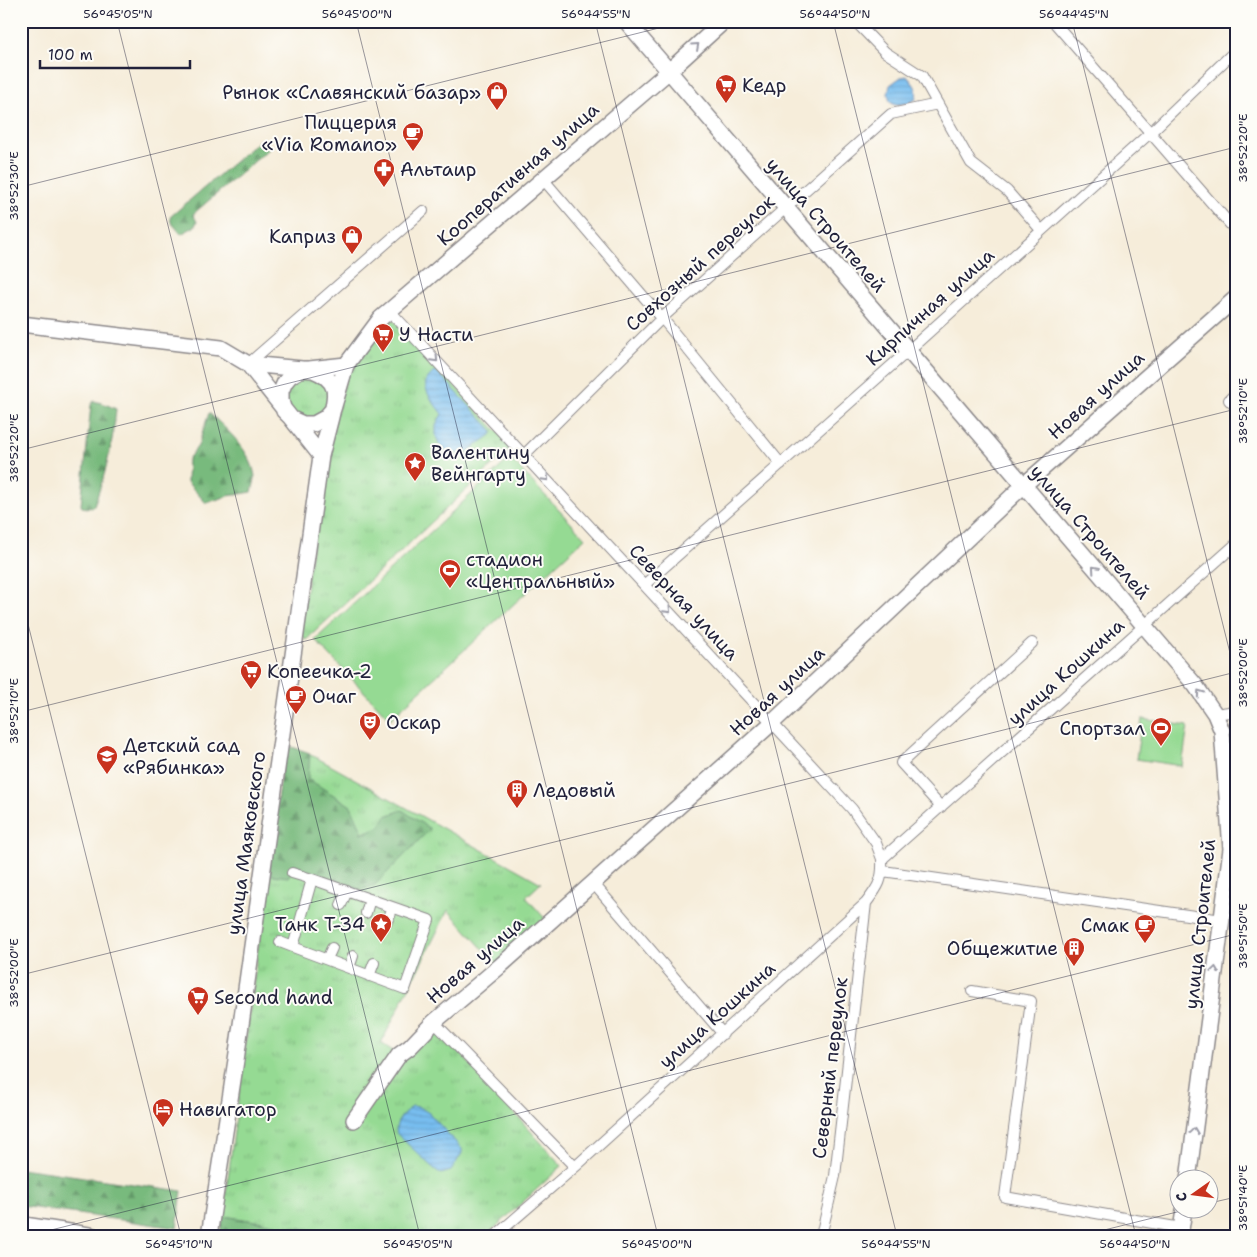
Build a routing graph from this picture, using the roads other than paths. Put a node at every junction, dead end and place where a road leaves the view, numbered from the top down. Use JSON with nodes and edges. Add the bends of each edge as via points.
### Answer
{"nodes":[{"id":1,"x":626,"y":21,"type":"edge"},
{"id":2,"x":724,"y":21,"type":"edge"},
{"id":3,"x":855,"y":21,"type":"edge"},
{"id":4,"x":1053,"y":21,"type":"edge"},
{"id":5,"x":1236,"y":50,"type":"edge"},
{"id":6,"x":668,"y":72,"type":"junction"},
{"id":7,"x":938,"y":104,"type":"junction"},
{"id":8,"x":1150,"y":133,"type":"junction"},
{"id":9,"x":543,"y":179,"type":"junction"},
{"id":10,"x":786,"y":208,"type":"junction"},
{"id":11,"x":423,"y":211,"type":"dead end"},
{"id":12,"x":1041,"y":230,"type":"junction"},
{"id":13,"x":1236,"y":231,"type":"edge"},
{"id":14,"x":1236,"y":298,"type":"edge"},
{"id":15,"x":390,"y":310,"type":"junction"},
{"id":16,"x":662,"y":318,"type":"junction"},
{"id":17,"x":21,"y":324,"type":"edge"},
{"id":18,"x":908,"y":351,"type":"junction"},
{"id":19,"x":248,"y":364,"type":"junction"},
{"id":20,"x":346,"y":365,"type":"junction"},
{"id":21,"x":313,"y":370,"type":"junction"},
{"id":22,"x":1236,"y":393,"type":"edge"},
{"id":23,"x":1236,"y":407,"type":"edge"},
{"id":24,"x":333,"y":409,"type":"junction"},
{"id":25,"x":284,"y":410,"type":"junction"},
{"id":26,"x":524,"y":455,"type":"junction"},
{"id":27,"x":321,"y":456,"type":"junction"},
{"id":28,"x":781,"y":464,"type":"junction"},
{"id":29,"x":1024,"y":485,"type":"junction"},
{"id":30,"x":1236,"y":544,"type":"edge"},
{"id":31,"x":644,"y":585,"type":"junction"},
{"id":32,"x":1144,"y":626,"type":"junction"},
{"id":33,"x":1032,"y":643,"type":"dead end"},
{"id":34,"x":1236,"y":712,"type":"edge"},
{"id":35,"x":1215,"y":714,"type":"junction"},
{"id":36,"x":772,"y":723,"type":"junction"},
{"id":37,"x":941,"y":807,"type":"junction"},
{"id":38,"x":882,"y":858,"type":"junction"},
{"id":39,"x":883,"y":872,"type":"junction"},
{"id":40,"x":292,"y":873,"type":"dead end"},
{"id":41,"x":312,"y":879,"type":"junction"},
{"id":42,"x":593,"y":883,"type":"junction"},
{"id":43,"x":347,"y":891,"type":"junction"},
{"id":44,"x":370,"y":899,"type":"junction"},
{"id":45,"x":866,"y":903,"type":"junction"},
{"id":46,"x":341,"y":905,"type":"dead end"},
{"id":47,"x":393,"y":908,"type":"junction"},
{"id":48,"x":366,"y":913,"type":"dead end"},
{"id":49,"x":1222,"y":920,"type":"junction"},
{"id":50,"x":387,"y":921,"type":"dead end"},
{"id":51,"x":280,"y":942,"type":"dead end"},
{"id":52,"x":293,"y":946,"type":"junction"},
{"id":53,"x":332,"y":948,"type":"dead end"},
{"id":54,"x":353,"y":956,"type":"dead end"},
{"id":55,"x":327,"y":960,"type":"junction"},
{"id":56,"x":374,"y":963,"type":"dead end"},
{"id":57,"x":349,"y":968,"type":"junction"},
{"id":58,"x":369,"y":976,"type":"junction"},
{"id":59,"x":972,"y":991,"type":"dead end"},
{"id":60,"x":434,"y":1022,"type":"junction"},
{"id":61,"x":723,"y":1034,"type":"junction"},
{"id":62,"x":354,"y":1120,"type":"dead end"},
{"id":63,"x":574,"y":1167,"type":"junction"},
{"id":64,"x":1189,"y":1170,"type":"edge"},
{"id":65,"x":21,"y":1225,"type":"edge"},
{"id":66,"x":1181,"y":1232,"type":"edge"},
{"id":67,"x":92,"y":1236,"type":"edge"},
{"id":68,"x":209,"y":1236,"type":"edge"},
{"id":69,"x":495,"y":1236,"type":"edge"},
{"id":70,"x":821,"y":1236,"type":"edge"}],
"edges":[{"from":1,"to":6,"type":"street","name":"улица Строителей"},
{"from":6,"to":2,"type":"street","name":"Кооперативная улица","one_way":true},
{"from":3,"to":7,"type":"street","via":[[885,52],[922,76]]},
{"from":4,"to":8,"type":"street"},
{"from":5,"to":8,"type":"street","name":"Кирпичная улица"},
{"from":6,"to":9,"type":"street","name":"Кооперативная улица"},
{"from":6,"to":10,"type":"street","name":"улица Строителей"},
{"from":7,"to":10,"type":"street","name":"Совхозный переулок","via":[[891,114]]},
{"from":7,"to":12,"type":"street","via":[[971,163],[1007,191]]},
{"from":8,"to":12,"type":"street","name":"Кирпичная улица"},
{"from":8,"to":13,"type":"street"},
{"from":9,"to":15,"type":"street","name":"Кооперативная улица"},
{"from":9,"to":16,"type":"street"},
{"from":10,"to":16,"type":"street","name":"Совхозный переулок"},
{"from":10,"to":18,"type":"street","name":"улица Строителей"},
{"from":11,"to":19,"type":"street"},
{"from":12,"to":18,"type":"street","name":"Кирпичная улица"},
{"from":14,"to":29,"type":"street","name":"Новая улица"},
{"from":15,"to":20,"type":"street","name":"Кооперативная улица"},
{"from":15,"to":26,"type":"street","name":"Северная улица","one_way":true},
{"from":16,"to":26,"type":"street","name":"Совхозный переулок"},
{"from":16,"to":28,"type":"street"},
{"from":17,"to":19,"type":"street","via":[[221,348]]},
{"from":18,"to":28,"type":"street","name":"Кирпичная улица"},
{"from":18,"to":29,"type":"street","name":"улица Строителей"},
{"from":19,"to":21,"type":"street"},
{"from":19,"to":25,"type":"street"},
{"from":20,"to":21,"type":"street"},
{"from":20,"to":24,"type":"street"},
{"from":21,"to":24,"type":"street","via":[[333,384],[336,396]]},
{"from":21,"to":25,"type":"street","via":[[300,370],[285,382],[281,391]]},
{"from":22,"to":23,"type":"street","via":[[1229,400]]},
{"from":24,"to":25,"type":"street","via":[[314,424],[292,419]]},
{"from":24,"to":27,"type":"street","name":"улица Маяковского"},
{"from":25,"to":27,"type":"street"},
{"from":26,"to":31,"type":"street","name":"Северная улица","one_way":true},
{"from":27,"to":68,"type":"street","name":"улица Маяковского"},
{"from":28,"to":31,"type":"street","name":"Кирпичная улица"},
{"from":32,"to":29,"type":"street","name":"улица Строителей","one_way":true},
{"from":29,"to":36,"type":"street","name":"Новая улица"},
{"from":30,"to":32,"type":"street","name":"улица Кошкина"},
{"from":31,"to":36,"type":"street","name":"Северная улица","one_way":true},
{"from":35,"to":32,"type":"street","name":"улица Строителей","one_way":true,"via":[[1195,684]]},
{"from":32,"to":37,"type":"street","name":"улица Кошкина"},
{"from":33,"to":37,"type":"street","via":[[901,763]]},
{"from":34,"to":35,"type":"street"},
{"from":35,"to":49,"type":"street","name":"улица Строителей","via":[[1222,731],[1231,849]]},
{"from":36,"to":38,"type":"street","name":"Северная улица","via":[[852,809],[876,843]]},
{"from":36,"to":42,"type":"street","name":"Новая улица"},
{"from":37,"to":38,"type":"street","name":"улица Кошкина"},
{"from":38,"to":39,"type":"street","name":"улица Кошкина"},
{"from":39,"to":45,"type":"street","name":"улица Кошкина","via":[[879,886]]},
{"from":39,"to":49,"type":"street"},
{"from":40,"to":41,"type":"street"},
{"from":41,"to":43,"type":"street"},
{"from":41,"to":52,"type":"street"},
{"from":42,"to":60,"type":"street","name":"Новая улица"},
{"from":42,"to":61,"type":"street"},
{"from":43,"to":44,"type":"street"},
{"from":43,"to":46,"type":"street"},
{"from":44,"to":47,"type":"street"},
{"from":44,"to":48,"type":"street"},
{"from":45,"to":61,"type":"street","name":"улица Кошкина"},
{"from":45,"to":70,"type":"street","name":"Северный переулок","via":[[835,1176]]},
{"from":47,"to":50,"type":"street"},
{"from":47,"to":58,"type":"street","via":[[429,920],[405,989]]},
{"from":64,"to":49,"type":"street","name":"улица Строителей","one_way":true},
{"from":51,"to":52,"type":"street"},
{"from":52,"to":55,"type":"street"},
{"from":53,"to":55,"type":"street"},
{"from":54,"to":57,"type":"street"},
{"from":55,"to":57,"type":"street"},
{"from":56,"to":58,"type":"street"},
{"from":57,"to":58,"type":"street"},
{"from":59,"to":66,"type":"street","via":[[1031,1001],[1005,1197]]},
{"from":60,"to":62,"type":"street","name":"Новая улица","via":[[398,1055]]},
{"from":60,"to":63,"type":"street"},
{"from":61,"to":63,"type":"street","name":"улица Кошкина"},
{"from":63,"to":69,"type":"street","name":"улица Кошкина"},
{"from":65,"to":67,"type":"main road"}]}
